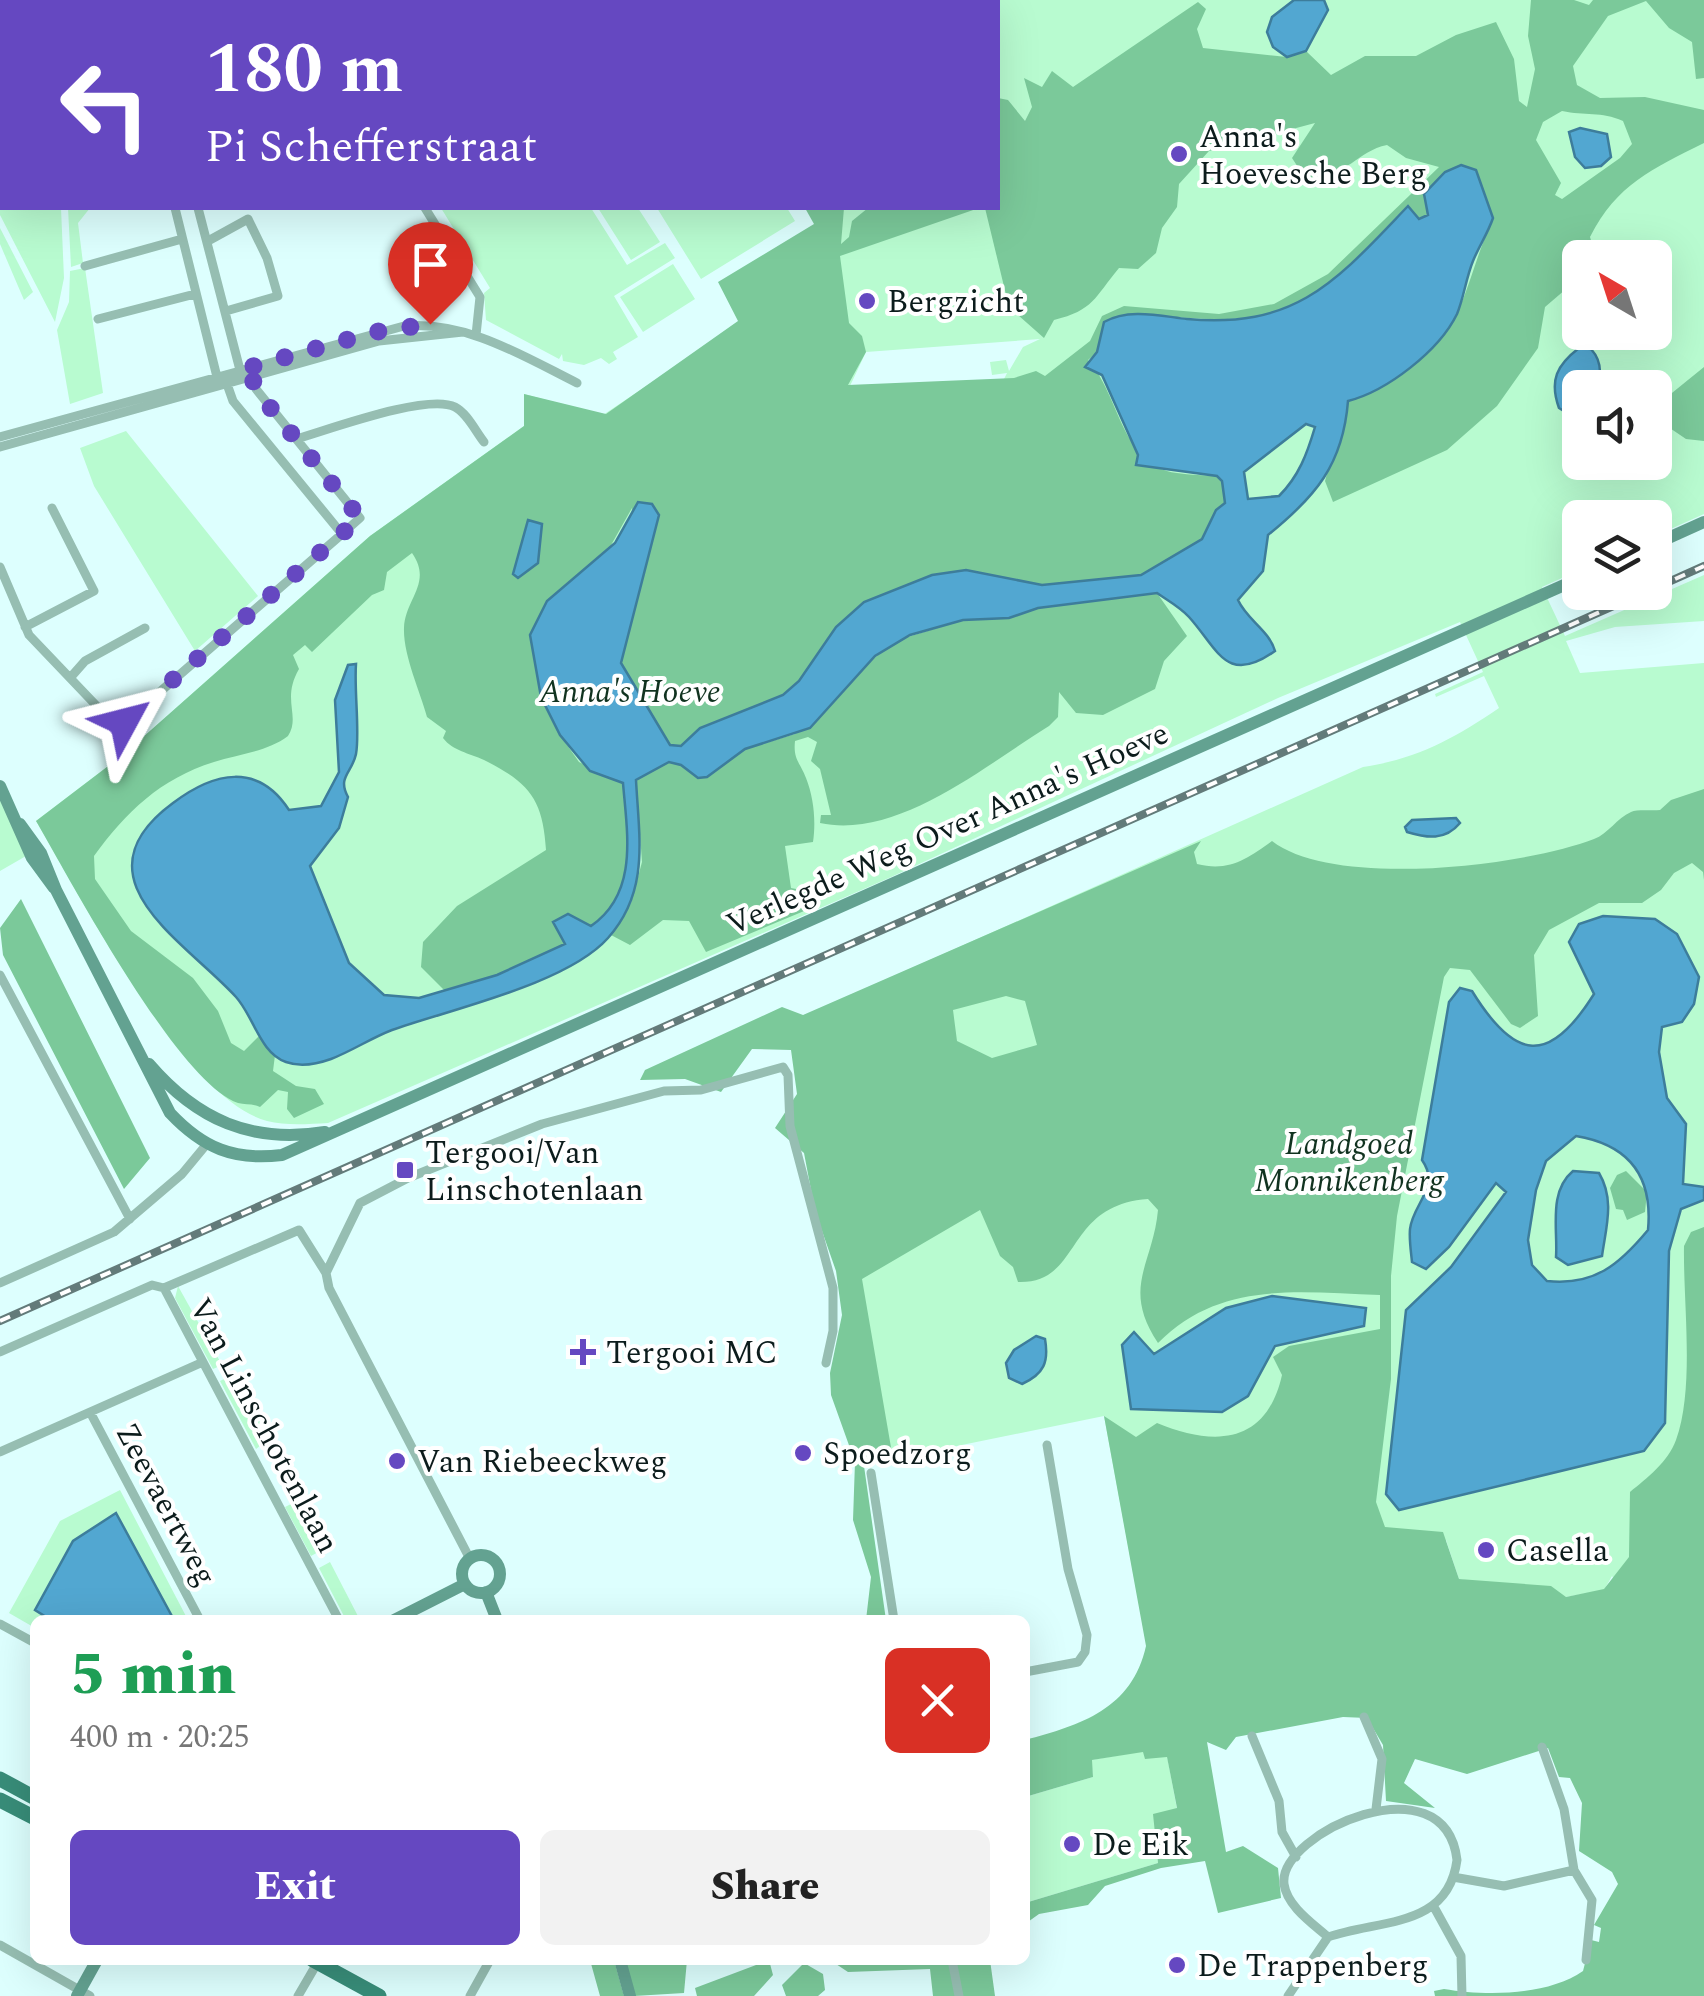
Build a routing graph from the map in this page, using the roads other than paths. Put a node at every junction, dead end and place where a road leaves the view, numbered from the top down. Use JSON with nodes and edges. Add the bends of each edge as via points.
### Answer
{"nodes":[{"id":1,"x":175,"y":210,"type":"edge"},
{"id":2,"x":199,"y":210,"type":"edge"},
{"id":3,"x":426,"y":210,"type":"edge"},
{"id":4,"x":182,"y":239,"type":"junction"},
{"id":5,"x":208,"y":241,"type":"junction"},
{"id":6,"x":85,"y":266,"type":"dead end"},
{"id":7,"x":195,"y":294,"type":"junction"},
{"id":8,"x":226,"y":311,"type":"junction"},
{"id":9,"x":98,"y":319,"type":"dead end"},
{"id":10,"x":463,"y":332,"type":"junction"},
{"id":11,"x":476,"y":335,"type":"junction"},
{"id":12,"x":240,"y":370,"type":"junction"},
{"id":13,"x":217,"y":377,"type":"junction"},
{"id":14,"x":252,"y":377,"type":"junction"},
{"id":15,"x":577,"y":383,"type":"dead end"},
{"id":16,"x":228,"y":384,"type":"junction"},
{"id":17,"x":0,"y":437,"type":"edge"},
{"id":18,"x":296,"y":439,"type":"junction"},
{"id":19,"x":484,"y":442,"type":"dead end"},
{"id":20,"x":0,"y":447,"type":"edge"},
{"id":21,"x":52,"y":508,"type":"dead end"},
{"id":22,"x":1704,"y":522,"type":"edge"},
{"id":23,"x":342,"y":534,"type":"junction"},
{"id":24,"x":1672,"y":536,"type":"edge"},
{"id":25,"x":0,"y":567,"type":"edge"},
{"id":26,"x":1562,"y":586,"type":"edge"},
{"id":27,"x":25,"y":626,"type":"junction"},
{"id":28,"x":145,"y":628,"type":"dead end"},
{"id":29,"x":70,"y":678,"type":"junction"},
{"id":30,"x":0,"y":786,"type":"edge"},
{"id":31,"x":0,"y":975,"type":"edge"},
{"id":32,"x":142,"y":1056,"type":"junction"},
{"id":33,"x":200,"y":1113,"type":"junction"},
{"id":34,"x":236,"y":1128,"type":"junction"},
{"id":35,"x":337,"y":1130,"type":"junction"},
{"id":36,"x":188,"y":1132,"type":"junction"},
{"id":37,"x":206,"y":1145,"type":"junction"},
{"id":38,"x":224,"y":1152,"type":"junction"},
{"id":39,"x":130,"y":1219,"type":"junction"},
{"id":40,"x":326,"y":1273,"type":"junction"},
{"id":41,"x":0,"y":1283,"type":"edge"},
{"id":42,"x":164,"y":1288,"type":"junction"},
{"id":43,"x":0,"y":1352,"type":"edge"},
{"id":44,"x":202,"y":1362,"type":"junction"},
{"id":45,"x":826,"y":1363,"type":"dead end"},
{"id":46,"x":90,"y":1412,"type":"junction"},
{"id":47,"x":1046,"y":1445,"type":"dead end"},
{"id":48,"x":0,"y":1452,"type":"edge"},
{"id":49,"x":870,"y":1474,"type":"dead end"},
{"id":50,"x":470,"y":1559,"type":"junction"},
{"id":51,"x":464,"y":1584,"type":"junction"},
{"id":52,"x":486,"y":1592,"type":"junction"},
{"id":53,"x":197,"y":1615,"type":"edge"},
{"id":54,"x":336,"y":1615,"type":"edge"},
{"id":55,"x":404,"y":1615,"type":"edge"},
{"id":56,"x":495,"y":1615,"type":"edge"},
{"id":57,"x":893,"y":1615,"type":"edge"},
{"id":58,"x":0,"y":1624,"type":"edge"},
{"id":59,"x":30,"y":1640,"type":"edge"},
{"id":60,"x":1030,"y":1671,"type":"edge"},
{"id":61,"x":1364,"y":1718,"type":"dead end"},
{"id":62,"x":1252,"y":1736,"type":"dead end"},
{"id":63,"x":1542,"y":1747,"type":"dead end"},
{"id":64,"x":0,"y":1779,"type":"edge"},
{"id":65,"x":30,"y":1795,"type":"edge"},
{"id":66,"x":0,"y":1800,"type":"edge"},
{"id":67,"x":1376,"y":1809,"type":"junction"},
{"id":68,"x":30,"y":1815,"type":"edge"},
{"id":69,"x":1296,"y":1856,"type":"junction"},
{"id":70,"x":1574,"y":1870,"type":"junction"},
{"id":71,"x":1454,"y":1877,"type":"junction"},
{"id":72,"x":1434,"y":1907,"type":"junction"},
{"id":73,"x":1328,"y":1937,"type":"junction"},
{"id":74,"x":0,"y":1945,"type":"edge"},
{"id":75,"x":1586,"y":1960,"type":"dead end"},
{"id":76,"x":30,"y":1961,"type":"edge"},
{"id":77,"x":37,"y":1965,"type":"edge"},
{"id":78,"x":95,"y":1965,"type":"edge"},
{"id":79,"x":314,"y":1965,"type":"edge"},
{"id":80,"x":323,"y":1965,"type":"edge"},
{"id":81,"x":487,"y":1965,"type":"edge"},
{"id":82,"x":621,"y":1965,"type":"edge"},
{"id":83,"x":953,"y":1965,"type":"edge"},
{"id":84,"x":82,"y":1994,"type":"edge"},
{"id":85,"x":298,"y":1996,"type":"edge"},
{"id":86,"x":379,"y":1996,"type":"edge"},
{"id":87,"x":470,"y":1996,"type":"edge"},
{"id":88,"x":630,"y":1996,"type":"edge"},
{"id":89,"x":959,"y":1996,"type":"edge"},
{"id":90,"x":1288,"y":1996,"type":"edge"},
{"id":91,"x":1462,"y":1996,"type":"edge"}],
"edges":[{"from":1,"to":4,"type":"street"},
{"from":2,"to":5,"type":"street"},
{"from":3,"to":11,"type":"street","via":[[480,297]]},
{"from":4,"to":6,"type":"street"},
{"from":4,"to":7,"type":"street"},
{"from":5,"to":8,"type":"street"},
{"from":5,"to":8,"type":"street","via":[[248,219],[278,296]]},
{"from":7,"to":9,"type":"street"},
{"from":7,"to":13,"type":"street"},
{"from":8,"to":12,"type":"street"},
{"from":10,"to":11,"type":"street"},
{"from":10,"to":12,"type":"street","via":[[404,326]]},
{"from":10,"to":14,"type":"street","via":[[379,341]]},
{"from":11,"to":15,"type":"street"},
{"from":12,"to":13,"type":"street"},
{"from":12,"to":14,"type":"street"},
{"from":13,"to":16,"type":"street"},
{"from":13,"to":17,"type":"street"},
{"from":14,"to":16,"type":"street"},
{"from":14,"to":18,"type":"street"},
{"from":16,"to":20,"type":"street"},
{"from":16,"to":23,"type":"street","via":[[233,401]]},
{"from":18,"to":19,"type":"street","via":[[445,404],[458,409]]},
{"from":18,"to":23,"type":"street","via":[[360,518]]},
{"from":21,"to":27,"type":"street","via":[[94,590]]},
{"from":22,"to":24,"type":"main road"},
{"from":23,"to":29,"type":"street","via":[[124,722],[111,721]]},
{"from":25,"to":27,"type":"street"},
{"from":26,"to":35,"type":"main road","name":"Verlegde Weg Over Anna's Hoeve"},
{"from":27,"to":29,"type":"street"},
{"from":28,"to":29,"type":"street","via":[[84,661]]},
{"from":30,"to":32,"type":"main road","name":"Verlegde Weg Over Anna's Hoeve","via":[[32,858],[56,890]]},
{"from":31,"to":39,"type":"street"},
{"from":32,"to":33,"type":"main road","name":"Verlegde Weg Over Anna's Hoeve"},
{"from":32,"to":36,"type":"main road","name":"Verlegde Weg Over Anna's Hoeve","via":[[157,1093]]},
{"from":33,"to":34,"type":"main road","name":"Verlegde Weg Over Anna's Hoeve"},
{"from":33,"to":36,"type":"main road","via":[[188,1120]]},
{"from":34,"to":35,"type":"main road","name":"Verlegde Weg Over Anna's Hoeve","via":[[280,1137]]},
{"from":34,"to":38,"type":"main road","via":[[239,1142]]},
{"from":35,"to":38,"type":"main road","name":"Verlegde Weg Over Anna's Hoeve","via":[[282,1155],[251,1159]]},
{"from":36,"to":37,"type":"main road","name":"Verlegde Weg Over Anna's Hoeve"},
{"from":37,"to":38,"type":"main road","name":"Verlegde Weg Over Anna's Hoeve"},
{"from":37,"to":39,"type":"street"},
{"from":39,"to":41,"type":"street"},
{"from":40,"to":42,"type":"street","name":"Van Linschotenlaan","via":[[293,1230]]},
{"from":40,"to":45,"type":"street","via":[[360,1202],[408,1178],[542,1124],[782,1067],[788,1074],[790,1126],[833,1288]]},
{"from":40,"to":50,"type":"street","name":"Van Linschotenlaan"},
{"from":42,"to":43,"type":"street","via":[[152,1285]]},
{"from":42,"to":44,"type":"street","name":"Van Linschotenlaan"},
{"from":44,"to":46,"type":"street"},
{"from":44,"to":54,"type":"street","name":"Van Linschotenlaan"},
{"from":46,"to":48,"type":"street"},
{"from":46,"to":53,"type":"street","name":"Zeevaertweg"},
{"from":47,"to":60,"type":"street","via":[[1087,1635],[1078,1662]]},
{"from":49,"to":57,"type":"street"},
{"from":50,"to":51,"type":"main road","via":[[462,1570]]},
{"from":50,"to":52,"type":"main road","via":[[484,1556],[498,1566],[498,1581]]},
{"from":51,"to":52,"type":"main road"},
{"from":51,"to":55,"type":"main road"},
{"from":52,"to":56,"type":"main road"},
{"from":58,"to":59,"type":"street"},
{"from":61,"to":67,"type":"street","via":[[1382,1759]]},
{"from":62,"to":69,"type":"street","via":[[1278,1801],[1286,1844]]},
{"from":63,"to":70,"type":"street","via":[[1564,1808]]},
{"from":64,"to":65,"type":"main road"},
{"from":66,"to":68,"type":"main road"},
{"from":67,"to":69,"type":"street","via":[[1346,1819]]},
{"from":67,"to":71,"type":"street","via":[[1418,1813],[1441,1825],[1456,1850]]},
{"from":69,"to":73,"type":"street","via":[[1284,1876],[1286,1891]]},
{"from":70,"to":71,"type":"street","via":[[1504,1886]]},
{"from":70,"to":75,"type":"street","via":[[1592,1900]]},
{"from":71,"to":72,"type":"street"},
{"from":72,"to":73,"type":"street","via":[[1407,1920]]},
{"from":72,"to":91,"type":"street","via":[[1461,1956]]},
{"from":73,"to":90,"type":"street"},
{"from":74,"to":76,"type":"street"},
{"from":77,"to":84,"type":"street"},
{"from":78,"to":84,"type":"main road"},
{"from":79,"to":85,"type":"street"},
{"from":80,"to":86,"type":"main road"},
{"from":81,"to":87,"type":"street"},
{"from":82,"to":88,"type":"main road"},
{"from":83,"to":89,"type":"street"}]}
